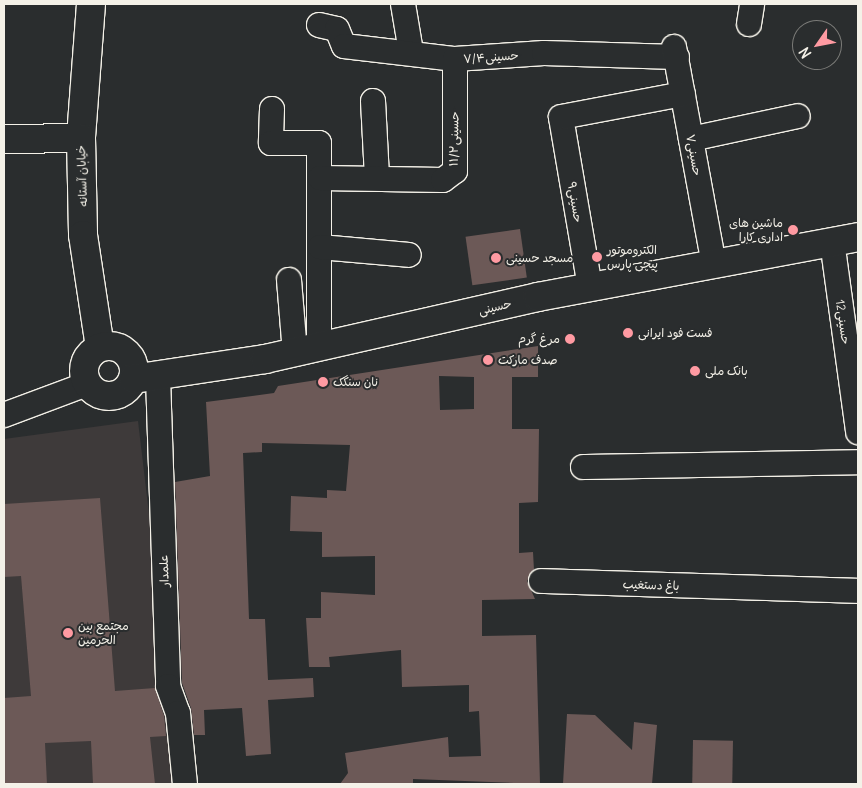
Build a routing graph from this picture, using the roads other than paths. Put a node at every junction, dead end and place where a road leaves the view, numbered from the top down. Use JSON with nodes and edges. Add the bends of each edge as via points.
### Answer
{"nodes":[{"id":1,"x":91,"y":4,"type":"edge"},
{"id":2,"x":403,"y":4,"type":"edge"},
{"id":3,"x":319,"y":25,"type":"dead end"},
{"id":4,"x":410,"y":52,"type":"junction"},
{"id":5,"x":675,"y":52,"type":"joint"},
{"id":6,"x":455,"y":59,"type":"junction"},
{"id":7,"x":683,"y":94,"type":"junction"},
{"id":8,"x":373,"y":101,"type":"dead end"},
{"id":9,"x":272,"y":109,"type":"dead end"},
{"id":10,"x":798,"y":116,"type":"dead end"},
{"id":11,"x":80,"y":138,"type":"junction"},
{"id":12,"x":691,"y":138,"type":"junction"},
{"id":13,"x":4,"y":139,"type":"edge"},
{"id":14,"x":320,"y":178,"type":"junction"},
{"id":15,"x":377,"y":178,"type":"junction"},
{"id":16,"x":845,"y":239,"type":"edge"},
{"id":17,"x":320,"y":247,"type":"junction"},
{"id":18,"x":409,"y":255,"type":"dead end"},
{"id":19,"x":714,"y":264,"type":"junction"},
{"id":20,"x":289,"y":280,"type":"dead end"},
{"id":21,"x":590,"y":287,"type":"junction"},
{"id":22,"x":100,"y":347,"type":"junction"},
{"id":23,"x":307,"y":350,"type":"junction"},
{"id":24,"x":145,"y":378,"type":"junction"},
{"id":25,"x":88,"y":384,"type":"junction"},
{"id":26,"x":4,"y":415,"type":"edge"},
{"id":27,"x":858,"y":432,"type":"edge"},
{"id":28,"x":858,"y":462,"type":"edge"},
{"id":29,"x":583,"y":467,"type":"dead end"},
{"id":30,"x":541,"y":581,"type":"dead end"},
{"id":31,"x":858,"y":591,"type":"edge"},
{"id":32,"x":184,"y":774,"type":"edge"}],
"edges":[{"from":1,"to":11,"type":"street","name":"خیابان آستانه"},
{"from":2,"to":4,"type":"street"},
{"from":3,"to":4,"type":"street","name":"حسینی۷/۴","via":[[337,29],[344,46]]},
{"from":4,"to":6,"type":"street","name":"حسینی۷/۴"},
{"from":5,"to":6,"type":"street","name":"حسینی۷/۴","via":[[544,53]]},
{"from":5,"to":7,"type":"street","name":"حسینی۷"},
{"from":6,"to":15,"type":"street","name":"حسینی۱۱/۲","via":[[455,171],[443,180]]},
{"from":7,"to":12,"type":"street","name":"حسینی۷"},
{"from":7,"to":21,"type":"street","name":"حسینی۹","via":[[561,117]]},
{"from":8,"to":15,"type":"street"},
{"from":9,"to":14,"type":"street","via":[[271,143],[319,143]]},
{"from":10,"to":12,"type":"street"},
{"from":11,"to":13,"type":"street"},
{"from":11,"to":22,"type":"street","name":"خیابان آستانه","via":[[83,234]]},
{"from":12,"to":19,"type":"street","name":"حسینی۷"},
{"from":14,"to":15,"type":"street","name":"حسینی۱۱/۲"},
{"from":14,"to":17,"type":"street"},
{"from":16,"to":19,"type":"street","name":"حسینی"},
{"from":16,"to":27,"type":"street","name":"حسینی12"},
{"from":17,"to":18,"type":"street"},
{"from":17,"to":23,"type":"street"},
{"from":19,"to":21,"type":"street","name":"حسینی"},
{"from":20,"to":23,"type":"street"},
{"from":21,"to":23,"type":"street","name":"حسینی"},
{"from":22,"to":24,"type":"street","via":[[116,346],[130,356]]},
{"from":22,"to":25,"type":"street","via":[[87,358],[84,367]]},
{"from":23,"to":24,"type":"street","name":"حسینی"},
{"from":24,"to":25,"type":"street","via":[[112,396],[94,392]]},
{"from":24,"to":32,"type":"street","name":"علمدار","via":[[168,686],[177,706]]},
{"from":25,"to":26,"type":"street"},
{"from":28,"to":29,"type":"street"},
{"from":30,"to":31,"type":"street","name":"باغ دستغیب"}]}
